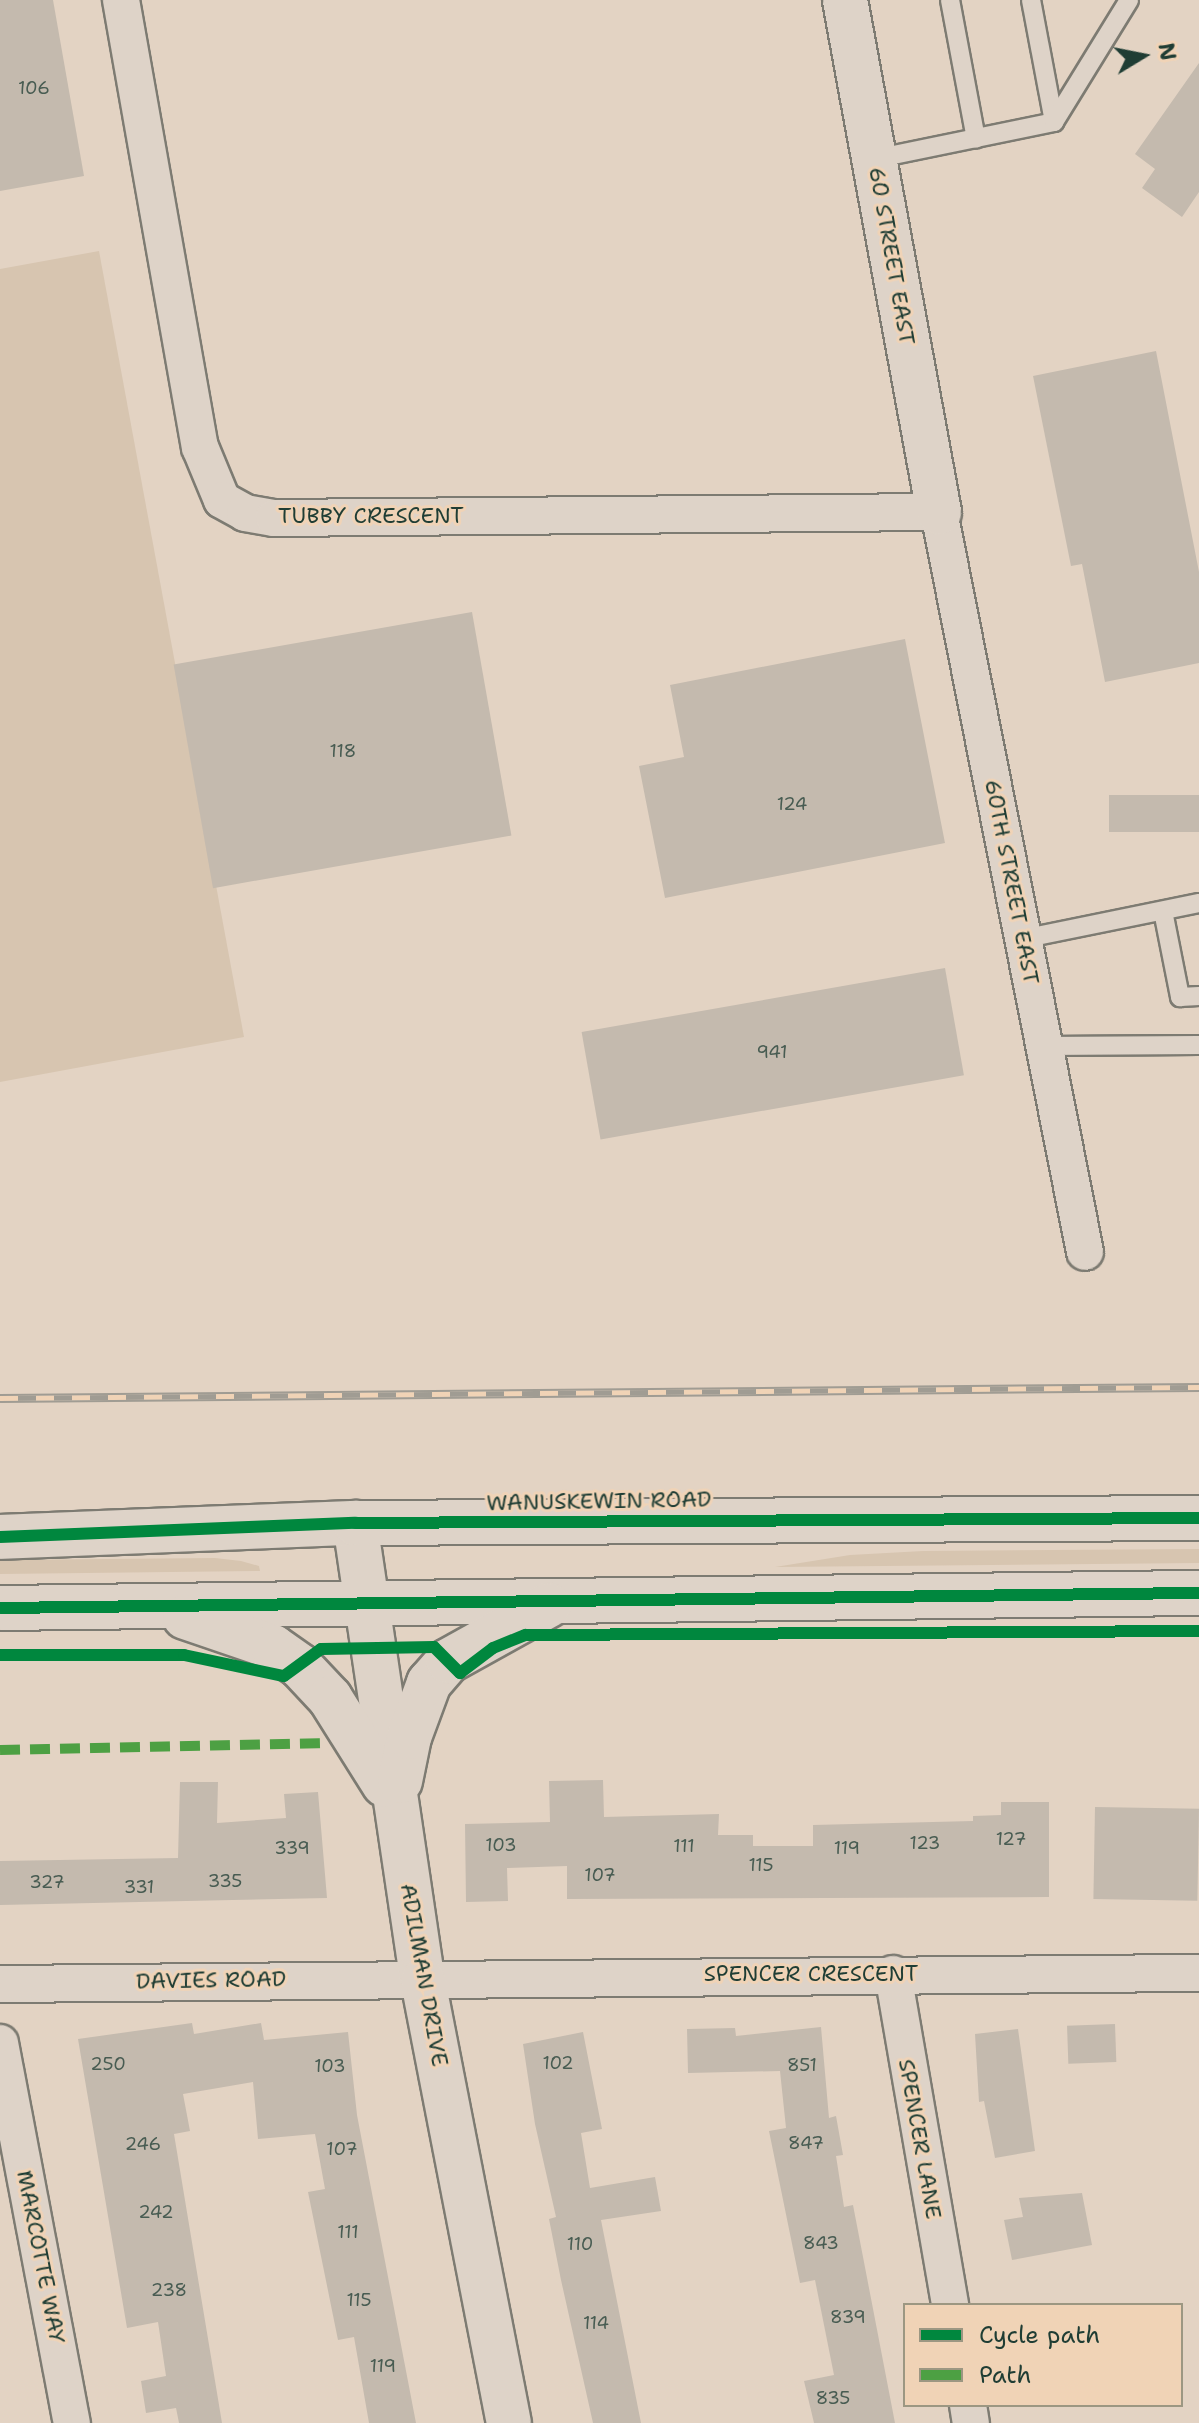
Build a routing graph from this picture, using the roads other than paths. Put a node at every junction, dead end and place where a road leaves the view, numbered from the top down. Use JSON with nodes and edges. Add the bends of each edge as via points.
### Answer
{"nodes":[{"id":1,"x":121,"y":0,"type":"edge"},
{"id":2,"x":845,"y":0,"type":"edge"},
{"id":3,"x":950,"y":0,"type":"edge"},
{"id":4,"x":1031,"y":0,"type":"edge"},
{"id":5,"x":1108,"y":0,"type":"edge"},
{"id":6,"x":1129,"y":0,"type":"edge"},
{"id":7,"x":1113,"y":23,"type":"junction"},
{"id":8,"x":1054,"y":122,"type":"junction"},
{"id":9,"x":976,"y":139,"type":"junction"},
{"id":10,"x":874,"y":159,"type":"junction"},
{"id":11,"x":939,"y":512,"type":"junction"},
{"id":12,"x":1199,"y":903,"type":"edge"},
{"id":13,"x":1163,"y":911,"type":"junction"},
{"id":14,"x":1022,"y":939,"type":"junction"},
{"id":15,"x":1199,"y":996,"type":"edge"},
{"id":16,"x":1199,"y":1045,"type":"edge"},
{"id":17,"x":1044,"y":1046,"type":"junction"},
{"id":18,"x":1085,"y":1252,"type":"dead end"},
{"id":19,"x":1199,"y":1518,"type":"edge"},
{"id":20,"x":355,"y":1523,"type":"junction"},
{"id":21,"x":0,"y":1537,"type":"edge"},
{"id":22,"x":1199,"y":1593,"type":"edge"},
{"id":23,"x":557,"y":1601,"type":"junction"},
{"id":24,"x":365,"y":1603,"type":"junction"},
{"id":25,"x":156,"y":1606,"type":"junction"},
{"id":26,"x":0,"y":1608,"type":"edge"},
{"id":27,"x":396,"y":1803,"type":"junction"},
{"id":28,"x":1199,"y":1973,"type":"edge"},
{"id":29,"x":893,"y":1974,"type":"junction"},
{"id":30,"x":423,"y":1981,"type":"junction"},
{"id":31,"x":0,"y":1984,"type":"edge"},
{"id":32,"x":0,"y":2043,"type":"edge"},
{"id":33,"x":950,"y":2303,"type":"edge"},
{"id":34,"x":72,"y":2423,"type":"edge"},
{"id":35,"x":509,"y":2423,"type":"edge"}],
"edges":[{"from":1,"to":11,"type":"street","name":"TUBBY CRESCENT","via":[[200,447],[222,500],[245,513],[274,518]]},
{"from":2,"to":10,"type":"main road","name":"60 STREET EAST"},
{"from":3,"to":9,"type":"lane"},
{"from":4,"to":8,"type":"lane"},
{"from":5,"to":7,"type":"lane"},
{"from":6,"to":7,"type":"lane"},
{"from":7,"to":8,"type":"lane"},
{"from":8,"to":9,"type":"lane"},
{"from":9,"to":10,"type":"lane"},
{"from":10,"to":11,"type":"main road","name":"60 STREET EAST"},
{"from":11,"to":14,"type":"street","name":"60TH STREET EAST"},
{"from":12,"to":13,"type":"lane"},
{"from":13,"to":14,"type":"lane"},
{"from":13,"to":15,"type":"lane","via":[[1180,997]]},
{"from":14,"to":17,"type":"street","name":"60TH STREET EAST"},
{"from":16,"to":17,"type":"lane"},
{"from":17,"to":18,"type":"street","name":"60TH STREET EAST"},
{"from":19,"to":20,"type":"main road","name":"WANUSKEWIN ROAD"},
{"from":20,"to":21,"type":"main road","name":"WANUSKEWIN ROAD"},
{"from":20,"to":24,"type":"main road","name":"ADILMAN DRIVE"},
{"from":22,"to":23,"type":"main road"},
{"from":23,"to":24,"type":"main road"},
{"from":23,"to":27,"type":"main road","via":[[448,1661],[429,1683],[409,1737]]},
{"from":24,"to":25,"type":"main road"},
{"from":24,"to":27,"type":"main road","name":"ADILMAN DRIVE"},
{"from":25,"to":26,"type":"main road"},
{"from":25,"to":27,"type":"main road","via":[[273,1647],[300,1666],[330,1698]]},
{"from":27,"to":30,"type":"main road","name":"ADILMAN DRIVE"},
{"from":28,"to":29,"type":"street","name":"SPENCER CRESCENT"},
{"from":29,"to":30,"type":"street","name":"SPENCER CRESCENT"},
{"from":29,"to":33,"type":"street","name":"SPENCER LANE"},
{"from":30,"to":31,"type":"street","name":"DAVIES ROAD"},
{"from":30,"to":35,"type":"main road","name":"ADILMAN DRIVE"},
{"from":32,"to":34,"type":"street","name":"MARCOTTE WAY"}]}
